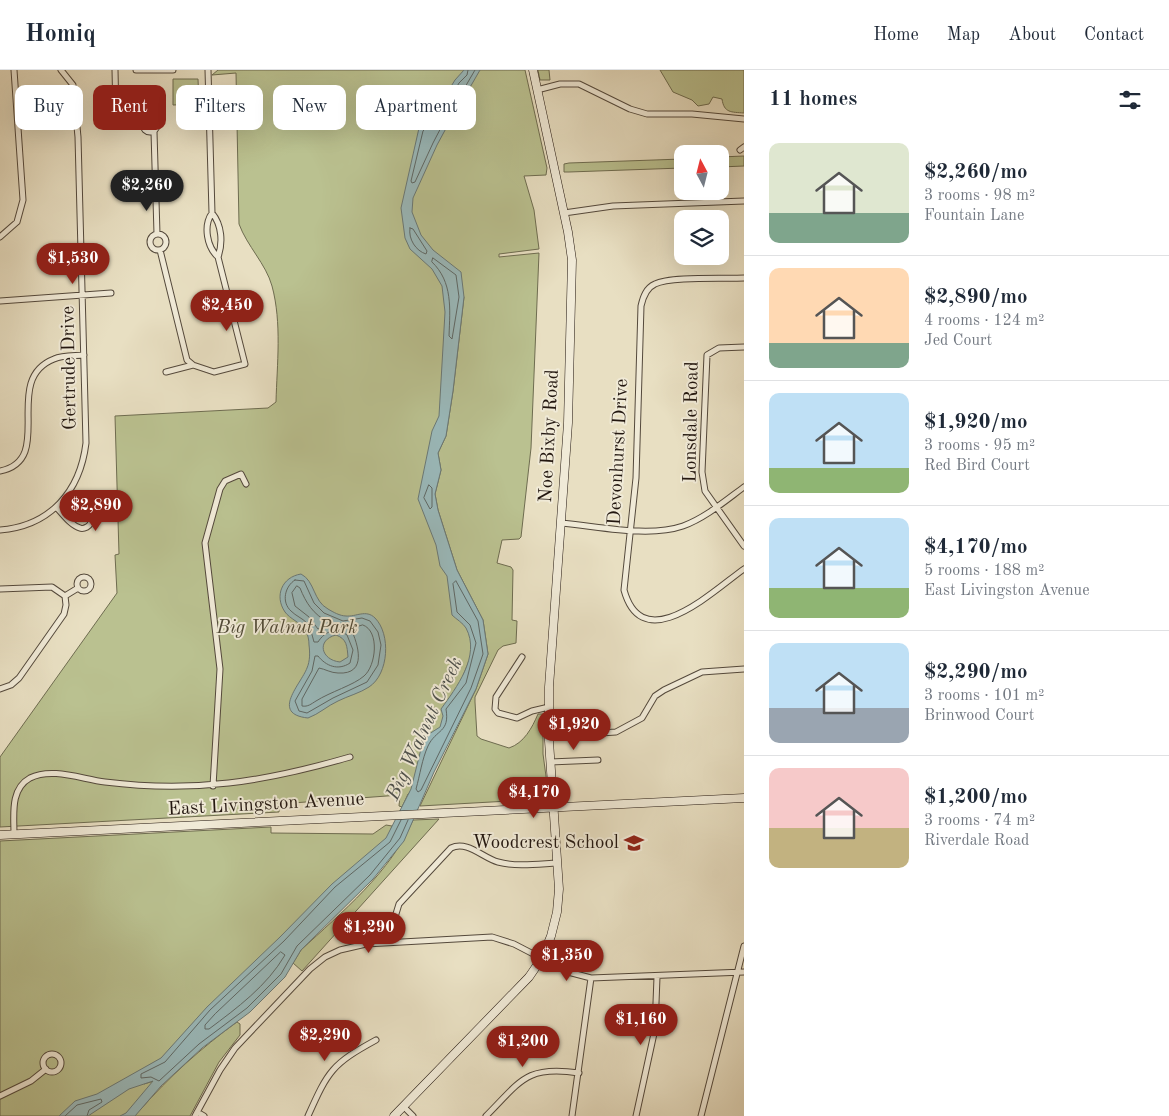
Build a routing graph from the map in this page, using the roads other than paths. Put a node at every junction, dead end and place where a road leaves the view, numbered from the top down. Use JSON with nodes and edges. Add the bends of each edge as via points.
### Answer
{"nodes":[{"id":1,"x":14,"y":70,"type":"edge"},
{"id":2,"x":115,"y":70,"type":"edge"},
{"id":3,"x":136,"y":70,"type":"edge"},
{"id":4,"x":173,"y":70,"type":"edge"},
{"id":5,"x":533,"y":70,"type":"edge"},
{"id":6,"x":63,"y":71,"type":"edge"},
{"id":7,"x":208,"y":73,"type":"edge"},
{"id":8,"x":115,"y":85,"type":"edge"},
{"id":9,"x":537,"y":90,"type":"junction"},
{"id":10,"x":744,"y":119,"type":"edge"},
{"id":11,"x":146,"y":130,"type":"edge"},
{"id":12,"x":154,"y":132,"type":"joint"},
{"id":13,"x":744,"y":201,"type":"edge"},
{"id":14,"x":212,"y":214,"type":"junction"},
{"id":15,"x":564,"y":214,"type":"junction"},
{"id":16,"x":157,"y":234,"type":"junction"},
{"id":17,"x":0,"y":237,"type":"edge"},
{"id":18,"x":160,"y":250,"type":"junction"},
{"id":19,"x":218,"y":257,"type":"junction"},
{"id":20,"x":744,"y":278,"type":"edge"},
{"id":21,"x":111,"y":293,"type":"dead end"},
{"id":22,"x":83,"y":295,"type":"junction"},
{"id":23,"x":0,"y":301,"type":"edge"},
{"id":24,"x":744,"y":346,"type":"edge"},
{"id":25,"x":84,"y":355,"type":"junction"},
{"id":26,"x":193,"y":365,"type":"junction"},
{"id":27,"x":166,"y":372,"type":"dead end"},
{"id":28,"x":0,"y":471,"type":"edge"},
{"id":29,"x":246,"y":484,"type":"dead end"},
{"id":30,"x":744,"y":487,"type":"edge"},
{"id":31,"x":68,"y":494,"type":"junction"},
{"id":32,"x":56,"y":507,"type":"junction"},
{"id":33,"x":716,"y":507,"type":"junction"},
{"id":34,"x":561,"y":523,"type":"junction"},
{"id":35,"x":0,"y":530,"type":"edge"},
{"id":36,"x":630,"y":530,"type":"junction"},
{"id":37,"x":744,"y":546,"type":"edge"},
{"id":38,"x":744,"y":569,"type":"edge"},
{"id":39,"x":78,"y":588,"type":"dead end"},
{"id":40,"x":0,"y":589,"type":"edge"},
{"id":41,"x":64,"y":596,"type":"junction"},
{"id":42,"x":522,"y":657,"type":"dead end"},
{"id":43,"x":744,"y":669,"type":"edge"},
{"id":44,"x":0,"y":689,"type":"edge"},
{"id":45,"x":549,"y":707,"type":"junction"},
{"id":46,"x":562,"y":735,"type":"dead end"},
{"id":47,"x":570,"y":735,"type":"dead end"},
{"id":48,"x":549,"y":736,"type":"junction"},
{"id":49,"x":350,"y":757,"type":"dead end"},
{"id":50,"x":598,"y":760,"type":"dead end"},
{"id":51,"x":550,"y":762,"type":"junction"},
{"id":52,"x":213,"y":786,"type":"junction"},
{"id":53,"x":744,"y":798,"type":"edge"},
{"id":54,"x":554,"y":807,"type":"junction"},
{"id":55,"x":14,"y":834,"type":"junction"},
{"id":56,"x":0,"y":835,"type":"edge"},
{"id":57,"x":558,"y":863,"type":"junction"},
{"id":58,"x":395,"y":942,"type":"junction"},
{"id":59,"x":744,"y":946,"type":"edge"},
{"id":60,"x":542,"y":958,"type":"junction"},
{"id":61,"x":744,"y":972,"type":"edge"},
{"id":62,"x":737,"y":973,"type":"junction"},
{"id":63,"x":657,"y":977,"type":"junction"},
{"id":64,"x":591,"y":978,"type":"junction"},
{"id":65,"x":376,"y":1040,"type":"dead end"},
{"id":66,"x":46,"y":1069,"type":"dead end"},
{"id":67,"x":579,"y":1073,"type":"junction"},
{"id":68,"x":0,"y":1096,"type":"edge"},
{"id":69,"x":404,"y":1106,"type":"junction"},
{"id":70,"x":196,"y":1114,"type":"edge"},
{"id":71,"x":204,"y":1116,"type":"edge"},
{"id":72,"x":308,"y":1116,"type":"edge"},
{"id":73,"x":394,"y":1116,"type":"edge"},
{"id":74,"x":413,"y":1116,"type":"edge"},
{"id":75,"x":486,"y":1116,"type":"edge"},
{"id":76,"x":572,"y":1116,"type":"edge"},
{"id":77,"x":636,"y":1116,"type":"edge"},
{"id":78,"x":701,"y":1116,"type":"edge"}],
"edges":[{"from":1,"to":17,"type":"street","via":[[22,209],[12,228]]},
{"from":2,"to":8,"type":"street"},
{"from":3,"to":4,"type":"street"},
{"from":5,"to":9,"type":"street","name":"Noe Bixby Road"},
{"from":6,"to":22,"type":"street","name":"Gertrude Drive","via":[[74,92],[80,170]]},
{"from":7,"to":14,"type":"street"},
{"from":9,"to":10,"type":"street","via":[[560,84],[579,84],[647,114]]},
{"from":9,"to":15,"type":"street","name":"Noe Bixby Road"},
{"from":11,"to":12,"type":"street"},
{"from":12,"to":16,"type":"street"},
{"from":13,"to":15,"type":"street","via":[[613,206]]},
{"from":14,"to":19,"type":"street","via":[[220,233]]},
{"from":14,"to":19,"type":"street","via":[[207,229],[212,252]]},
{"from":15,"to":34,"type":"street","name":"Noe Bixby Road","via":[[571,245],[572,274],[568,423]]},
{"from":16,"to":18,"type":"street","via":[[166,240]]},
{"from":16,"to":18,"type":"street","via":[[152,236],[150,244],[155,250]]},
{"from":18,"to":26,"type":"street","via":[[187,360]]},
{"from":19,"to":26,"type":"street","via":[[245,364],[214,372]]},
{"from":20,"to":36,"type":"street","name":"Devonhurst Drive","via":[[655,283],[648,288],[641,306],[636,478]]},
{"from":21,"to":22,"type":"street"},
{"from":22,"to":23,"type":"street"},
{"from":22,"to":25,"type":"street","name":"Gertrude Drive"},
{"from":24,"to":33,"type":"street","name":"Lonsdale Road","via":[[712,350],[707,355],[703,478],[706,491]]},
{"from":25,"to":28,"type":"street","via":[[56,358],[35,373],[28,390],[26,451],[14,466]]},
{"from":25,"to":31,"type":"street","name":"Gertrude Drive","via":[[86,443],[81,470]]},
{"from":26,"to":27,"type":"street"},
{"from":29,"to":52,"type":"street","via":[[241,474],[225,482],[217,497],[205,543],[220,660]]},
{"from":30,"to":33,"type":"street"},
{"from":31,"to":32,"type":"street","name":"Gertrude Drive"},
{"from":31,"to":32,"type":"street","via":[[90,515],[89,526],[78,527]]},
{"from":32,"to":35,"type":"street","name":"Gertrude Drive","via":[[29,524]]},
{"from":33,"to":36,"type":"street","via":[[693,522],[675,528]]},
{"from":33,"to":37,"type":"street","name":"Lonsdale Road"},
{"from":34,"to":36,"type":"street"},
{"from":34,"to":45,"type":"street","name":"Noe Bixby Road"},
{"from":36,"to":38,"type":"street","name":"Devonhurst Drive","via":[[624,590],[630,604],[646,618],[662,621],[678,616]]},
{"from":39,"to":41,"type":"street"},
{"from":40,"to":41,"type":"street","via":[[52,587]]},
{"from":41,"to":44,"type":"street","via":[[64,614],[19,678]]},
{"from":42,"to":45,"type":"street","via":[[496,697],[495,709],[498,713],[517,718]]},
{"from":43,"to":47,"type":"street","via":[[702,672],[664,690],[655,696],[642,718],[616,732]]},
{"from":45,"to":48,"type":"street","name":"Noe Bixby Road"},
{"from":46,"to":48,"type":"street"},
{"from":48,"to":51,"type":"street","name":"Noe Bixby Road"},
{"from":49,"to":52,"type":"street","via":[[293,774]]},
{"from":50,"to":51,"type":"street"},
{"from":51,"to":54,"type":"street","name":"Noe Bixby Road"},
{"from":52,"to":55,"type":"street","via":[[143,786],[60,774],[38,775],[26,781],[17,792]]},
{"from":53,"to":54,"type":"street","name":"East Livingston Avenue"},
{"from":54,"to":55,"type":"street","name":"East Livingston Avenue"},
{"from":54,"to":57,"type":"street","name":"Noe Bixby Road"},
{"from":55,"to":56,"type":"street","name":"East Livingston Avenue"},
{"from":57,"to":58,"type":"street","via":[[504,863],[464,846],[451,848],[399,904],[395,917]]},
{"from":57,"to":60,"type":"street","name":"Noe Bixby Road","via":[[557,912]]},
{"from":58,"to":60,"type":"street","via":[[492,937]]},
{"from":58,"to":70,"type":"street","via":[[340,950],[310,969],[255,1025],[225,1062]]},
{"from":59,"to":62,"type":"street"},
{"from":60,"to":64,"type":"street","via":[[568,972]]},
{"from":60,"to":69,"type":"street","name":"Noe Bixby Road","via":[[515,993]]},
{"from":61,"to":62,"type":"street"},
{"from":62,"to":63,"type":"street"},
{"from":62,"to":78,"type":"street"},
{"from":63,"to":64,"type":"street"},
{"from":63,"to":77,"type":"street","via":[[655,1029]]},
{"from":64,"to":67,"type":"street"},
{"from":65,"to":72,"type":"street","via":[[331,1070]]},
{"from":66,"to":68,"type":"street","via":[[31,1081]]},
{"from":67,"to":75,"type":"street","via":[[552,1069],[530,1076]]},
{"from":67,"to":76,"type":"street"},
{"from":69,"to":73,"type":"street","name":"Noe Bixby Road"},
{"from":69,"to":74,"type":"street"},
{"from":70,"to":71,"type":"street"}]}
